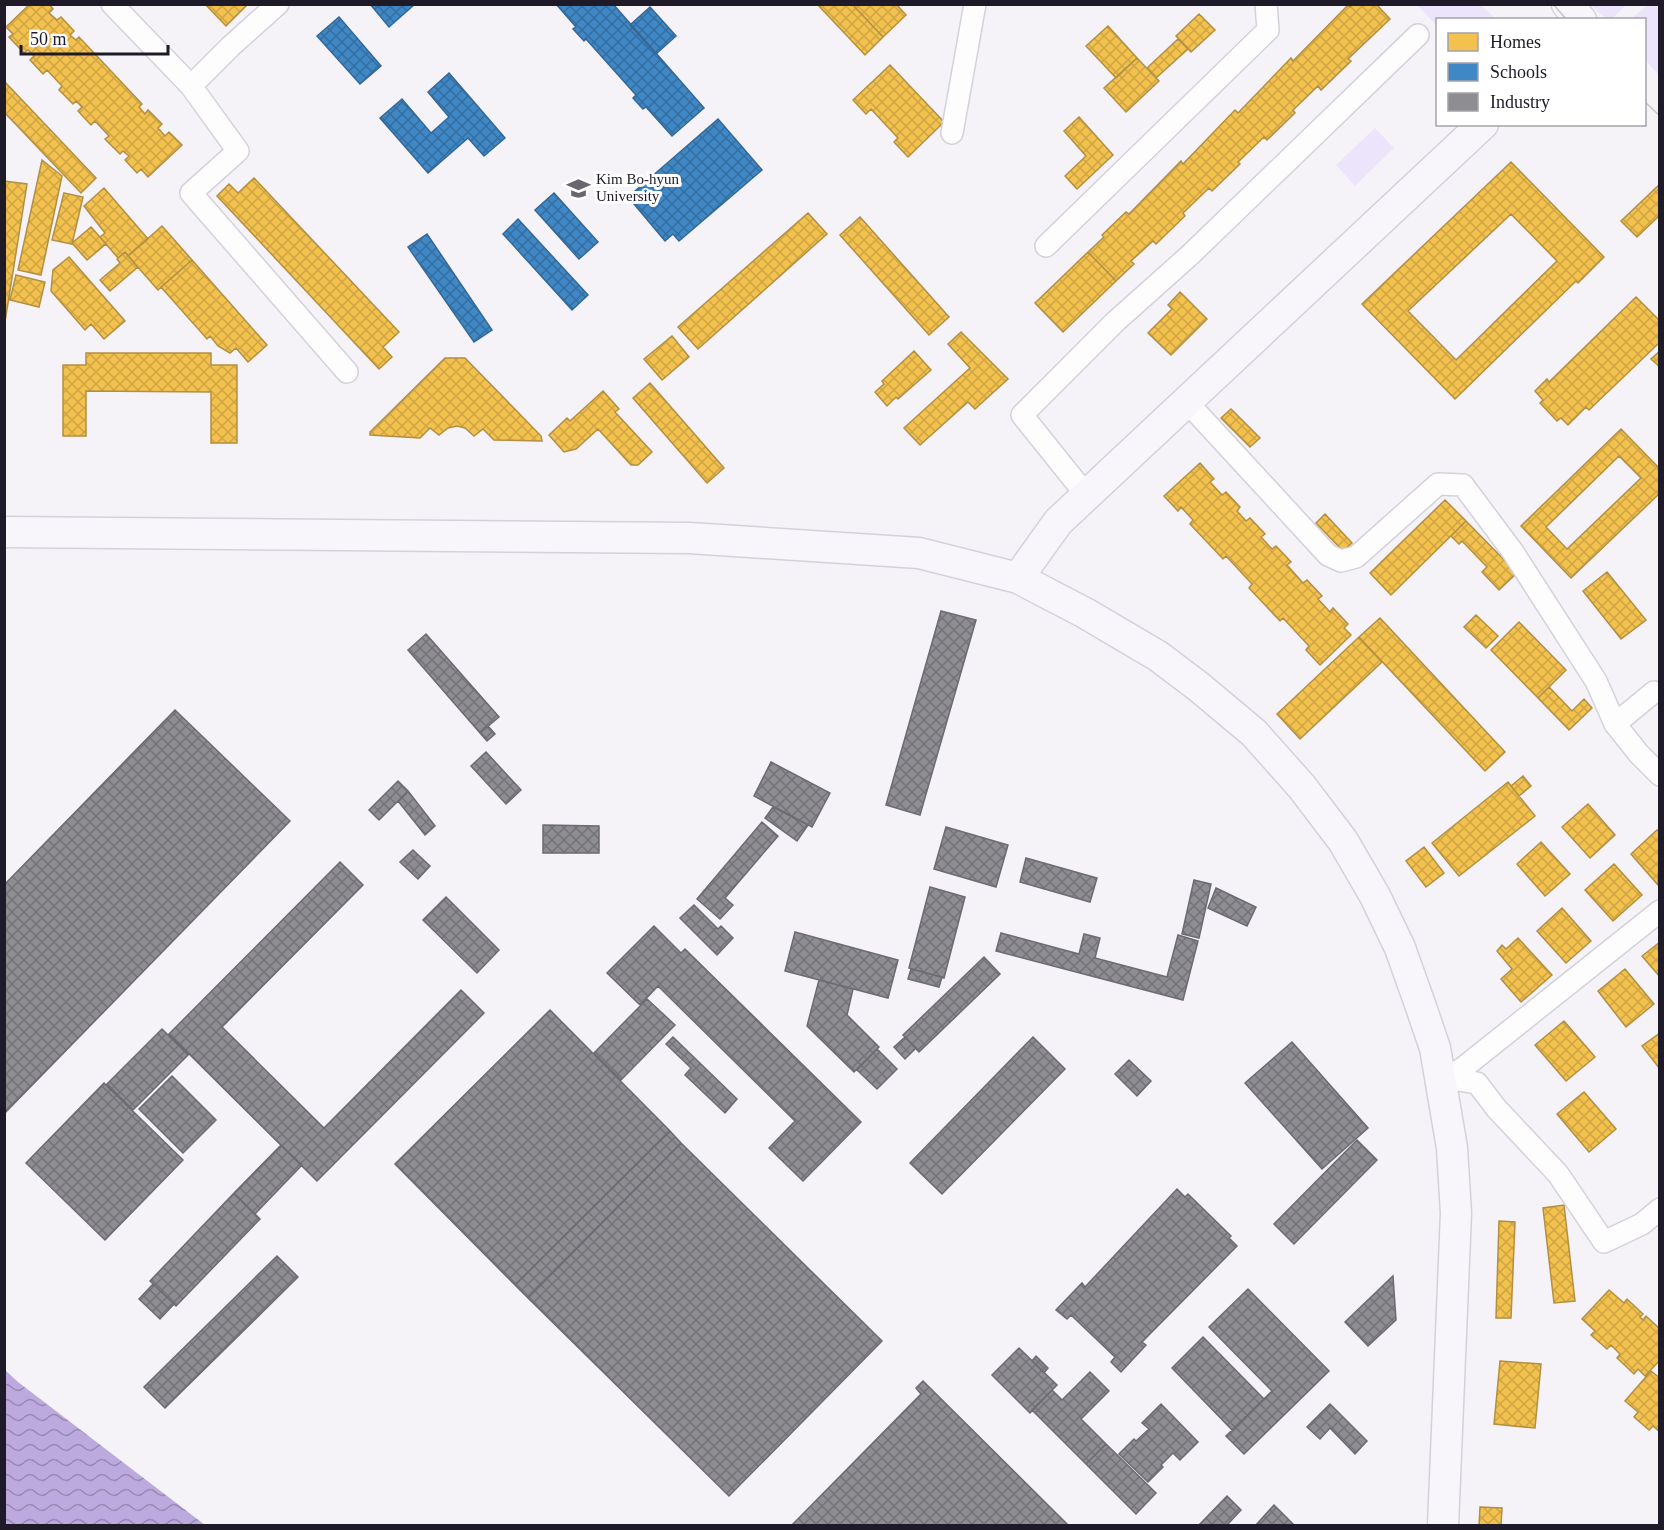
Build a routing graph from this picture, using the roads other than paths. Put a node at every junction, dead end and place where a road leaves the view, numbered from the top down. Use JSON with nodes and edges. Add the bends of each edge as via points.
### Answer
{"nodes":[{"id":1,"x":112,"y":4,"type":"edge"},
{"id":2,"x":278,"y":4,"type":"edge"},
{"id":3,"x":975,"y":4,"type":"edge"},
{"id":4,"x":1266,"y":4,"type":"edge"},
{"id":5,"x":1567,"y":4,"type":"edge"},
{"id":6,"x":1579,"y":18,"type":"edge"},
{"id":7,"x":1418,"y":35,"type":"dead end"},
{"id":8,"x":191,"y":86,"type":"junction"},
{"id":9,"x":1481,"y":126,"type":"edge"},
{"id":10,"x":952,"y":133,"type":"dead end"},
{"id":11,"x":1046,"y":246,"type":"dead end"},
{"id":12,"x":347,"y":372,"type":"dead end"},
{"id":13,"x":1187,"y":402,"type":"junction"},
{"id":14,"x":1087,"y":496,"type":"junction"},
{"id":15,"x":4,"y":532,"type":"edge"},
{"id":16,"x":1018,"y":578,"type":"junction"},
{"id":17,"x":1654,"y":692,"type":"dead end"},
{"id":18,"x":1615,"y":724,"type":"junction"},
{"id":19,"x":1659,"y":775,"type":"edge"},
{"id":20,"x":1659,"y":911,"type":"edge"},
{"id":21,"x":1440,"y":1081,"type":"junction"},
{"id":22,"x":1659,"y":1209,"type":"edge"},
{"id":23,"x":1443,"y":1526,"type":"edge"}],
"edges":[{"from":1,"to":8,"type":"street"},
{"from":2,"to":8,"type":"street"},
{"from":3,"to":10,"type":"street"},
{"from":4,"to":11,"type":"street","via":[[1268,30]]},
{"from":5,"to":6,"type":"main road"},
{"from":7,"to":14,"type":"street","via":[[1115,322],[1022,416]]},
{"from":8,"to":12,"type":"street","via":[[238,151],[191,193]]},
{"from":9,"to":13,"type":"main road"},
{"from":13,"to":14,"type":"main road"},
{"from":13,"to":18,"type":"street","via":[[1328,555],[1341,561],[1356,557],[1438,484],[1463,485],[1513,552],[1596,681]]},
{"from":14,"to":16,"type":"main road","via":[[1058,522]]},
{"from":15,"to":16,"type":"main road","via":[[689,538],[920,553]]},
{"from":16,"to":21,"type":"main road","via":[[1158,656],[1254,733],[1302,787],[1343,841],[1400,948],[1435,1048]]},
{"from":17,"to":18,"type":"street"},
{"from":18,"to":19,"type":"street"},
{"from":20,"to":21,"type":"street","via":[[1464,1068]]},
{"from":21,"to":22,"type":"street","via":[[1477,1083],[1558,1174],[1604,1242],[1642,1224]]},
{"from":21,"to":23,"type":"main road","via":[[1452,1148],[1456,1213]]}]}
